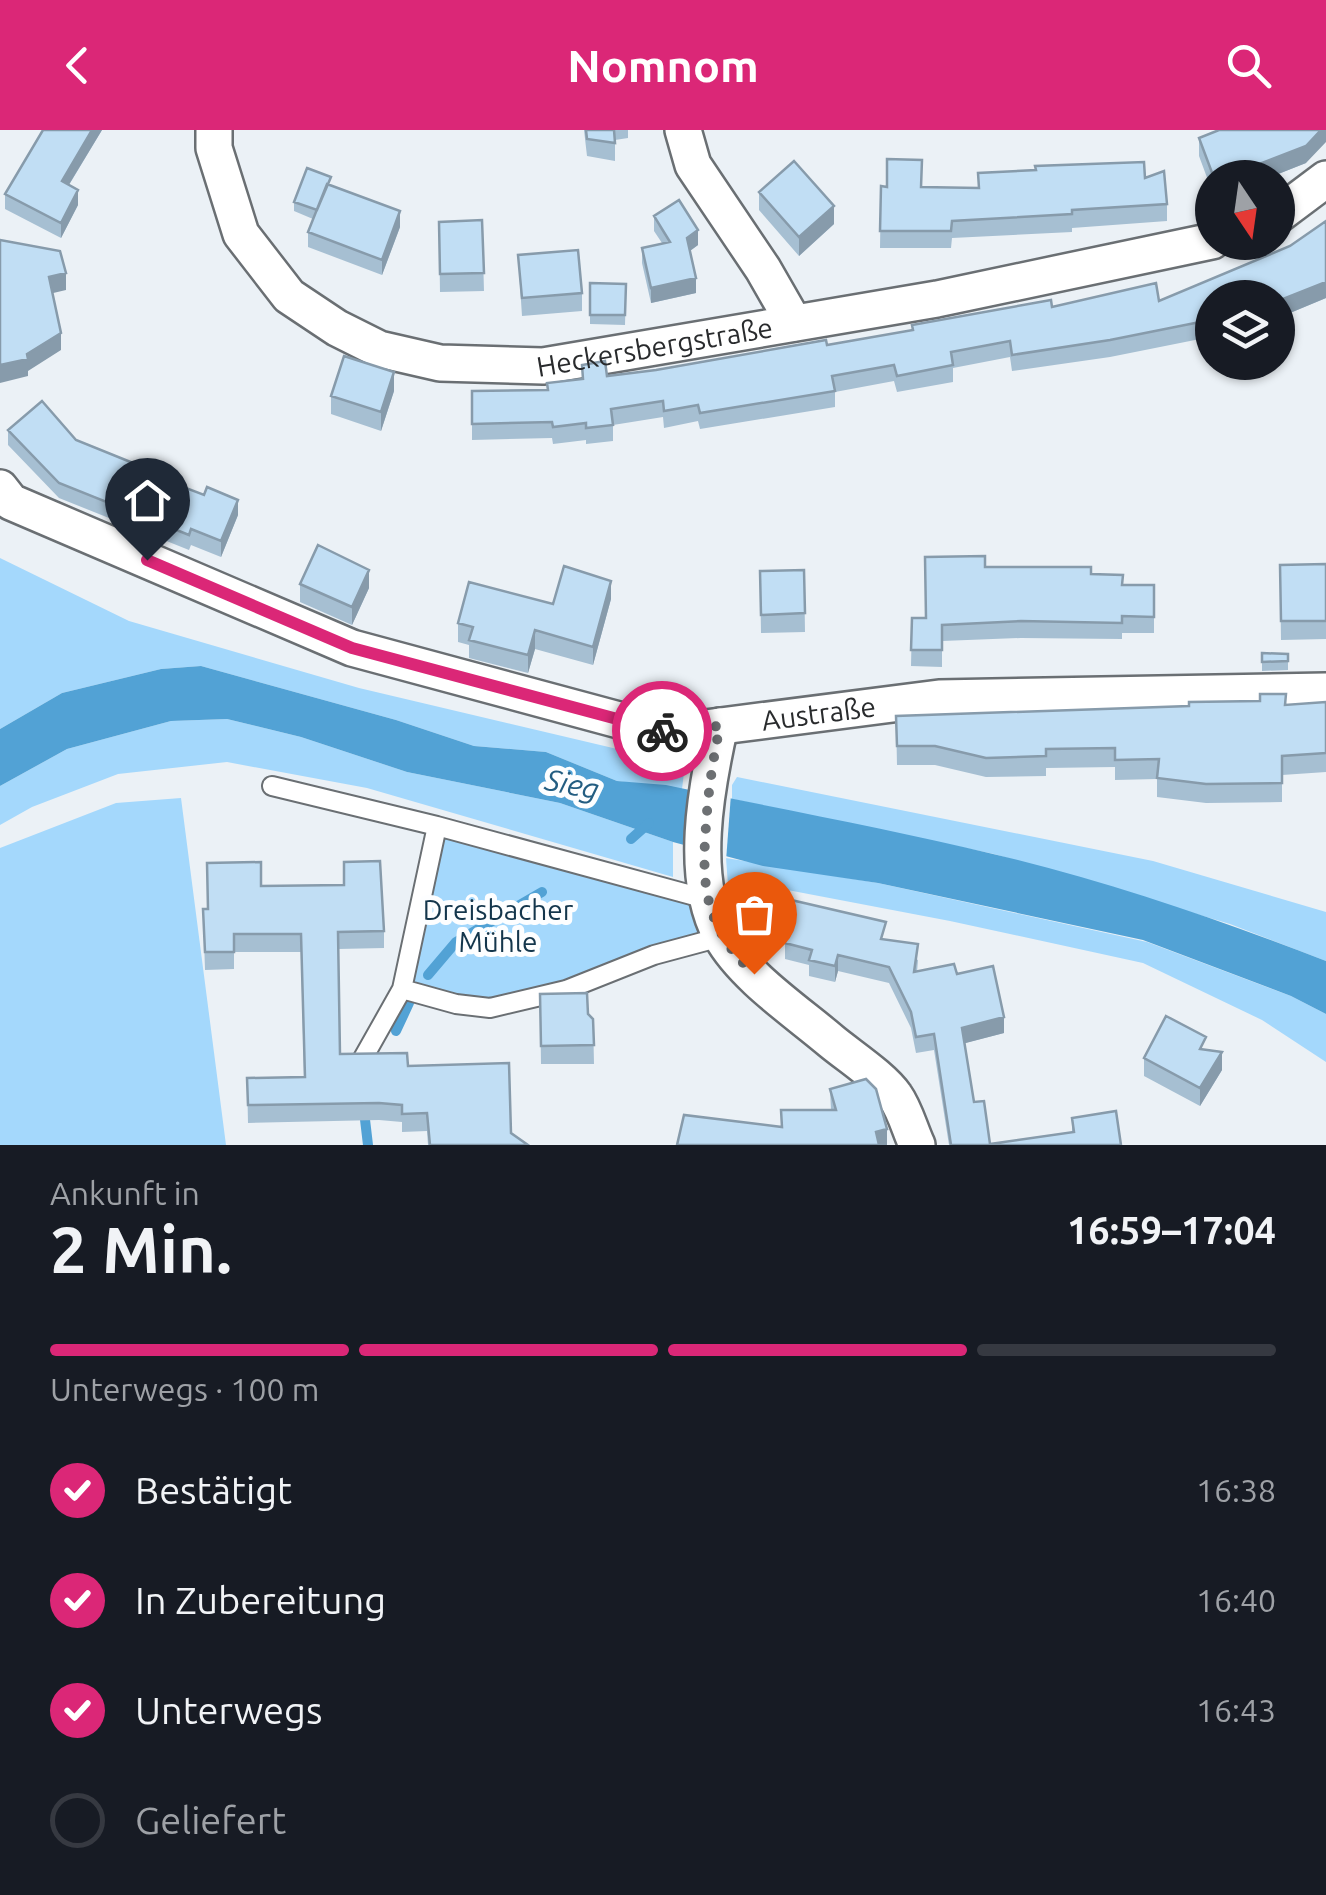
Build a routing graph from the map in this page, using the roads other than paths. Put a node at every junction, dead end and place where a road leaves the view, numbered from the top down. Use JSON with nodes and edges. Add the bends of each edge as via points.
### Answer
{"nodes":[{"id":1,"x":214,"y":130,"type":"edge"},
{"id":2,"x":683,"y":130,"type":"edge"},
{"id":3,"x":1326,"y":180,"type":"edge"},
{"id":4,"x":1295,"y":203,"type":"edge"},
{"id":5,"x":1195,"y":245,"type":"edge"},
{"id":6,"x":794,"y":323,"type":"junction"},
{"id":7,"x":0,"y":488,"type":"edge"},
{"id":8,"x":1326,"y":691,"type":"edge"},
{"id":9,"x":720,"y":726,"type":"junction"},
{"id":10,"x":272,"y":786,"type":"dead end"},
{"id":11,"x":437,"y":826,"type":"junction"},
{"id":12,"x":704,"y":884,"type":"junction"},
{"id":13,"x":721,"y":936,"type":"junction"},
{"id":14,"x":402,"y":989,"type":"junction"},
{"id":15,"x":362,"y":1060,"type":"edge"},
{"id":16,"x":917,"y":1145,"type":"edge"}],
"edges":[{"from":1,"to":6,"type":"street","name":"Heckersbergstraße","via":[[241,234],[289,296],[380,349],[440,363],[542,366]]},
{"from":2,"to":6,"type":"street","via":[[693,165]]},
{"from":3,"to":4,"type":"street"},
{"from":5,"to":6,"type":"street","name":"Heckersbergstraße"},
{"from":7,"to":9,"type":"street","name":"Austraße","via":[[11,502],[352,648],[667,732]]},
{"from":8,"to":9,"type":"street","name":"Austraße","via":[[939,698]]},
{"from":9,"to":12,"type":"street"},
{"from":10,"to":11,"type":"lane"},
{"from":11,"to":12,"type":"lane"},
{"from":11,"to":14,"type":"lane"},
{"from":12,"to":13,"type":"street"},
{"from":13,"to":14,"type":"lane","via":[[566,990],[490,1008]]},
{"from":13,"to":16,"type":"street","via":[[769,988],[894,1094]]},
{"from":14,"to":15,"type":"lane"}]}
